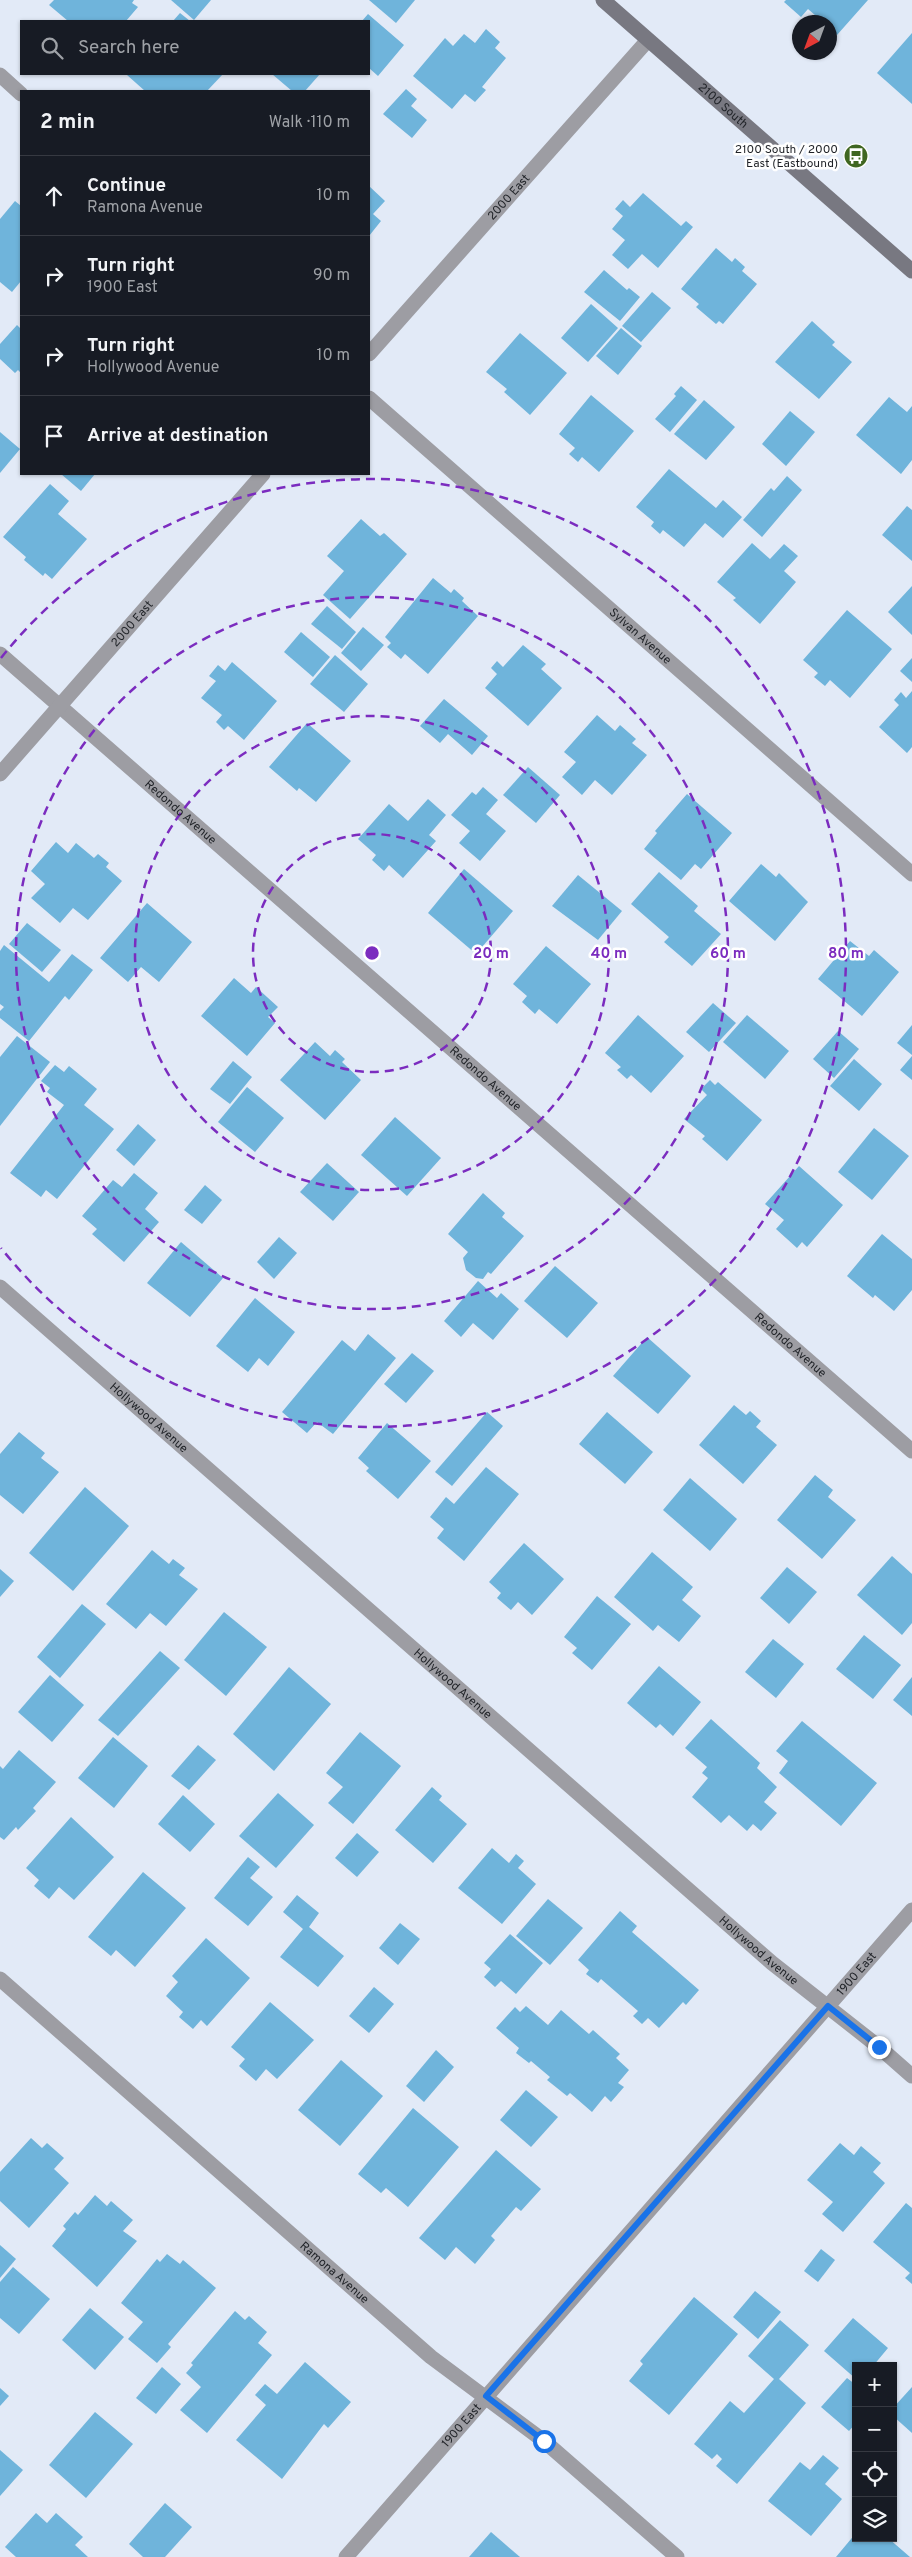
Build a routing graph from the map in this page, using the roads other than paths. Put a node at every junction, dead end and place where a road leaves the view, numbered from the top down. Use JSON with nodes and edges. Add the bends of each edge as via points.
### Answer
{"nodes":[{"id":1,"x":603,"y":0,"type":"edge"},
{"id":2,"x":648,"y":40,"type":"junction"},
{"id":3,"x":0,"y":75,"type":"edge"},
{"id":4,"x":20,"y":93,"type":"edge"},
{"id":5,"x":912,"y":271,"type":"edge"},
{"id":6,"x":370,"y":353,"type":"edge"},
{"id":7,"x":370,"y":399,"type":"edge"},
{"id":8,"x":262,"y":475,"type":"edge"},
{"id":9,"x":0,"y":654,"type":"edge"},
{"id":10,"x":60,"y":706,"type":"junction"},
{"id":11,"x":0,"y":774,"type":"edge"},
{"id":12,"x":912,"y":874,"type":"edge"},
{"id":13,"x":0,"y":1288,"type":"edge"},
{"id":14,"x":912,"y":1451,"type":"edge"},
{"id":15,"x":912,"y":1910,"type":"edge"},
{"id":16,"x":0,"y":1978,"type":"edge"},
{"id":17,"x":828,"y":2006,"type":"junction"},
{"id":18,"x":912,"y":2076,"type":"edge"},
{"id":19,"x":486,"y":2396,"type":"junction"},
{"id":20,"x":346,"y":2557,"type":"edge"},
{"id":21,"x":677,"y":2557,"type":"edge"}],
"edges":[{"from":1,"to":2,"type":"main road","name":"2100 South"},
{"from":2,"to":5,"type":"main road","name":"2100 South"},
{"from":2,"to":6,"type":"street","name":"2000 East"},
{"from":3,"to":4,"type":"street"},
{"from":7,"to":12,"type":"street","name":"Sylvan Avenue"},
{"from":8,"to":10,"type":"street","name":"2000 East"},
{"from":9,"to":10,"type":"street","name":"Redondo Avenue"},
{"from":10,"to":11,"type":"street","name":"2000 East"},
{"from":10,"to":14,"type":"street","name":"Redondo Avenue"},
{"from":13,"to":17,"type":"street","name":"Hollywood Avenue","via":[[764,1957]]},
{"from":15,"to":17,"type":"street","name":"1900 East"},
{"from":16,"to":19,"type":"street","name":"Ramona Avenue","via":[[431,2357]]},
{"from":17,"to":18,"type":"street","name":"Hollywood Avenue"},
{"from":17,"to":19,"type":"street","name":"1900 East"},
{"from":19,"to":20,"type":"street","name":"1900 East"},
{"from":19,"to":21,"type":"street","name":"Ramona Avenue","via":[[544,2441]]}]}
